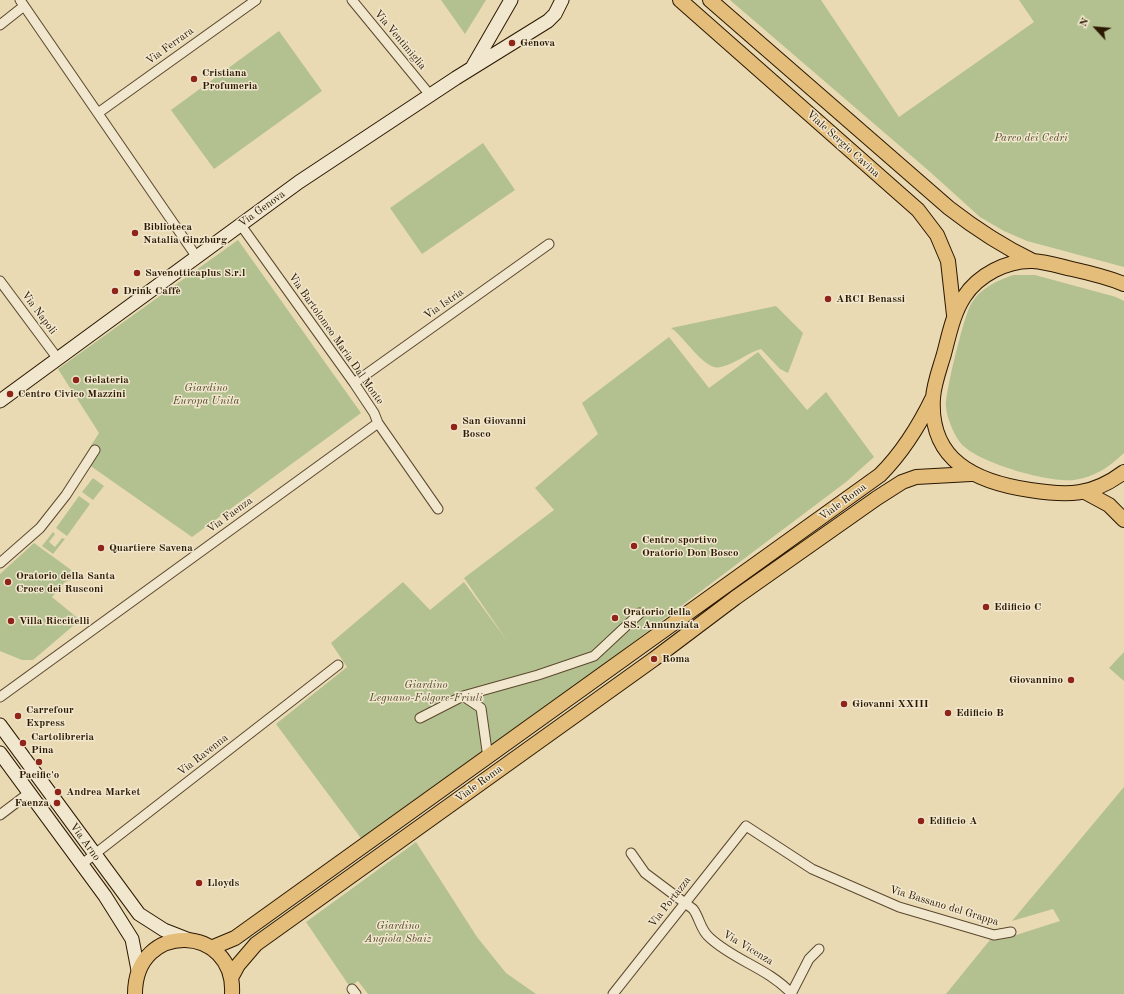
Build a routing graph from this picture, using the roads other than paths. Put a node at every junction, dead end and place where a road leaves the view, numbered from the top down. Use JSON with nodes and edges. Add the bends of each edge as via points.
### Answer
{"nodes":[{"id":1,"x":256,"y":0,"type":"edge"},
{"id":2,"x":352,"y":0,"type":"edge"},
{"id":3,"x":511,"y":0,"type":"edge"},
{"id":4,"x":562,"y":0,"type":"edge"},
{"id":5,"x":680,"y":0,"type":"edge"},
{"id":6,"x":710,"y":0,"type":"edge"},
{"id":7,"x":22,"y":3,"type":"edge"},
{"id":8,"x":0,"y":25,"type":"edge"},
{"id":9,"x":472,"y":68,"type":"junction"},
{"id":10,"x":430,"y":95,"type":"junction"},
{"id":11,"x":98,"y":113,"type":"junction"},
{"id":12,"x":240,"y":224,"type":"junction"},
{"id":13,"x":549,"y":244,"type":"dead end"},
{"id":14,"x":196,"y":256,"type":"junction"},
{"id":15,"x":1033,"y":261,"type":"junction"},
{"id":16,"x":1107,"y":277,"type":"junction"},
{"id":17,"x":1124,"y":279,"type":"edge"},
{"id":18,"x":0,"y":282,"type":"edge"},
{"id":19,"x":1124,"y":284,"type":"edge"},
{"id":20,"x":954,"y":317,"type":"junction"},
{"id":21,"x":58,"y":359,"type":"junction"},
{"id":22,"x":354,"y":383,"type":"junction"},
{"id":23,"x":933,"y":397,"type":"junction"},
{"id":24,"x":0,"y":402,"type":"edge"},
{"id":25,"x":378,"y":423,"type":"junction"},
{"id":26,"x":95,"y":450,"type":"dead end"},
{"id":27,"x":1124,"y":472,"type":"edge"},
{"id":28,"x":971,"y":474,"type":"junction"},
{"id":29,"x":1085,"y":492,"type":"junction"},
{"id":30,"x":438,"y":509,"type":"dead end"},
{"id":31,"x":1124,"y":520,"type":"edge"},
{"id":32,"x":0,"y":564,"type":"edge"},
{"id":33,"x":728,"y":584,"type":"junction"},
{"id":34,"x":735,"y":598,"type":"junction"},
{"id":35,"x":640,"y":613,"type":"dead end"},
{"id":36,"x":338,"y":664,"type":"dead end"},
{"id":37,"x":463,"y":696,"type":"junction"},
{"id":38,"x":0,"y":697,"type":"edge"},
{"id":39,"x":420,"y":718,"type":"dead end"},
{"id":40,"x":0,"y":725,"type":"edge"},
{"id":41,"x":0,"y":753,"type":"edge"},
{"id":42,"x":488,"y":758,"type":"junction"},
{"id":43,"x":29,"y":793,"type":"junction"},
{"id":44,"x":0,"y":815,"type":"edge"},
{"id":45,"x":746,"y":826,"type":"joint"},
{"id":46,"x":630,"y":853,"type":"dead end"},
{"id":47,"x":94,"y":854,"type":"junction"},
{"id":48,"x":82,"y":864,"type":"junction"},
{"id":49,"x":684,"y":903,"type":"junction"},
{"id":50,"x":1011,"y":932,"type":"dead end"},
{"id":51,"x":187,"y":939,"type":"junction"},
{"id":52,"x":211,"y":948,"type":"junction"},
{"id":53,"x":819,"y":949,"type":"dead end"},
{"id":54,"x":138,"y":970,"type":"junction"},
{"id":55,"x":231,"y":978,"type":"junction"},
{"id":56,"x":135,"y":994,"type":"edge"},
{"id":57,"x":232,"y":994,"type":"edge"},
{"id":58,"x":613,"y":994,"type":"edge"},
{"id":59,"x":792,"y":994,"type":"edge"}],
"edges":[{"from":1,"to":11,"type":"street","name":"Via Ferrara"},
{"from":2,"to":10,"type":"street","name":"Via Ventimiglia"},
{"from":3,"to":9,"type":"street","name":"Via Genova"},
{"from":4,"to":9,"type":"street","name":"Via Genova","via":[[555,14],[548,20]]},
{"from":5,"to":20,"type":"main road","name":"Viale Sergio Cavina","via":[[918,210],[937,235],[948,261]]},
{"from":6,"to":15,"type":"main road","name":"Viale Sergio Cavina","via":[[949,208],[987,236]]},
{"from":7,"to":8,"type":"street"},
{"from":7,"to":11,"type":"street"},
{"from":9,"to":10,"type":"street","name":"Via Genova"},
{"from":10,"to":12,"type":"street","name":"Via Genova","via":[[298,182]]},
{"from":11,"to":14,"type":"street"},
{"from":12,"to":14,"type":"street","name":"Via Genova"},
{"from":12,"to":22,"type":"street","name":"Via Bartolomeo Maria Dal Monte"},
{"from":13,"to":22,"type":"street","name":"Via Istria"},
{"from":14,"to":21,"type":"street","name":"Via Genova"},
{"from":15,"to":16,"type":"main road"},
{"from":15,"to":20,"type":"main road","via":[[1015,263],[985,275],[970,288]]},
{"from":16,"to":17,"type":"street"},
{"from":16,"to":19,"type":"main road"},
{"from":18,"to":21,"type":"street","name":"Via Napoli"},
{"from":20,"to":23,"type":"main road"},
{"from":21,"to":24,"type":"street","name":"Via Genova"},
{"from":22,"to":25,"type":"street","name":"Via Bartolomeo Maria Dal Monte"},
{"from":23,"to":28,"type":"main road","via":[[934,423],[941,442]]},
{"from":23,"to":33,"type":"main road","name":"Viale Roma","via":[[909,442],[880,475]]},
{"from":25,"to":30,"type":"street","name":"Via Bartolomeo Maria Dal Monte"},
{"from":25,"to":38,"type":"street","name":"Via Faenza"},
{"from":26,"to":32,"type":"street","via":[[66,495],[40,528]]},
{"from":27,"to":29,"type":"main road","via":[[1105,484]]},
{"from":28,"to":29,"type":"main road","via":[[983,480],[1024,489],[1050,493]]},
{"from":28,"to":34,"type":"main road","name":"Viale Roma","via":[[929,475],[902,482]]},
{"from":29,"to":31,"type":"main road","via":[[1110,505]]},
{"from":33,"to":34,"type":"street"},
{"from":33,"to":42,"type":"main road","name":"Viale Roma"},
{"from":34,"to":55,"type":"main road","name":"Viale Roma","via":[[654,659],[256,944],[238,964]]},
{"from":35,"to":37,"type":"street","via":[[594,656]]},
{"from":36,"to":47,"type":"street","name":"Via Ravenna"},
{"from":37,"to":39,"type":"street"},
{"from":37,"to":42,"type":"street","name":"Viale Roma","via":[[481,708]]},
{"from":40,"to":47,"type":"street","name":"Via Arno"},
{"from":41,"to":43,"type":"street","name":"Via Arno"},
{"from":42,"to":52,"type":"main road","name":"Viale Roma","via":[[236,938]]},
{"from":43,"to":44,"type":"street"},
{"from":43,"to":48,"type":"street","name":"Via Arno"},
{"from":45,"to":49,"type":"street","name":"Via Portazza"},
{"from":45,"to":50,"type":"street","name":"Via Bassano del Grappa","via":[[812,870],[899,907],[994,935]]},
{"from":46,"to":49,"type":"street","name":"Via Vicenza","via":[[645,873]]},
{"from":47,"to":48,"type":"street","name":"Via Ravenna"},
{"from":47,"to":51,"type":"street","name":"Via Arno","via":[[140,914],[164,930]]},
{"from":48,"to":54,"type":"street","name":"Via Arno","via":[[132,939]]},
{"from":49,"to":58,"type":"street","name":"Via Portazza"},
{"from":49,"to":59,"type":"street","name":"Via Vicenza","via":[[698,915],[700,925],[708,937],[776,979]]},
{"from":51,"to":52,"type":"main road"},
{"from":51,"to":54,"type":"main road","via":[[174,940],[158,947]]},
{"from":52,"to":55,"type":"main road","via":[[221,956]]},
{"from":53,"to":59,"type":"street","via":[[809,959]]},
{"from":54,"to":56,"type":"main road"},
{"from":55,"to":57,"type":"main road"}]}
